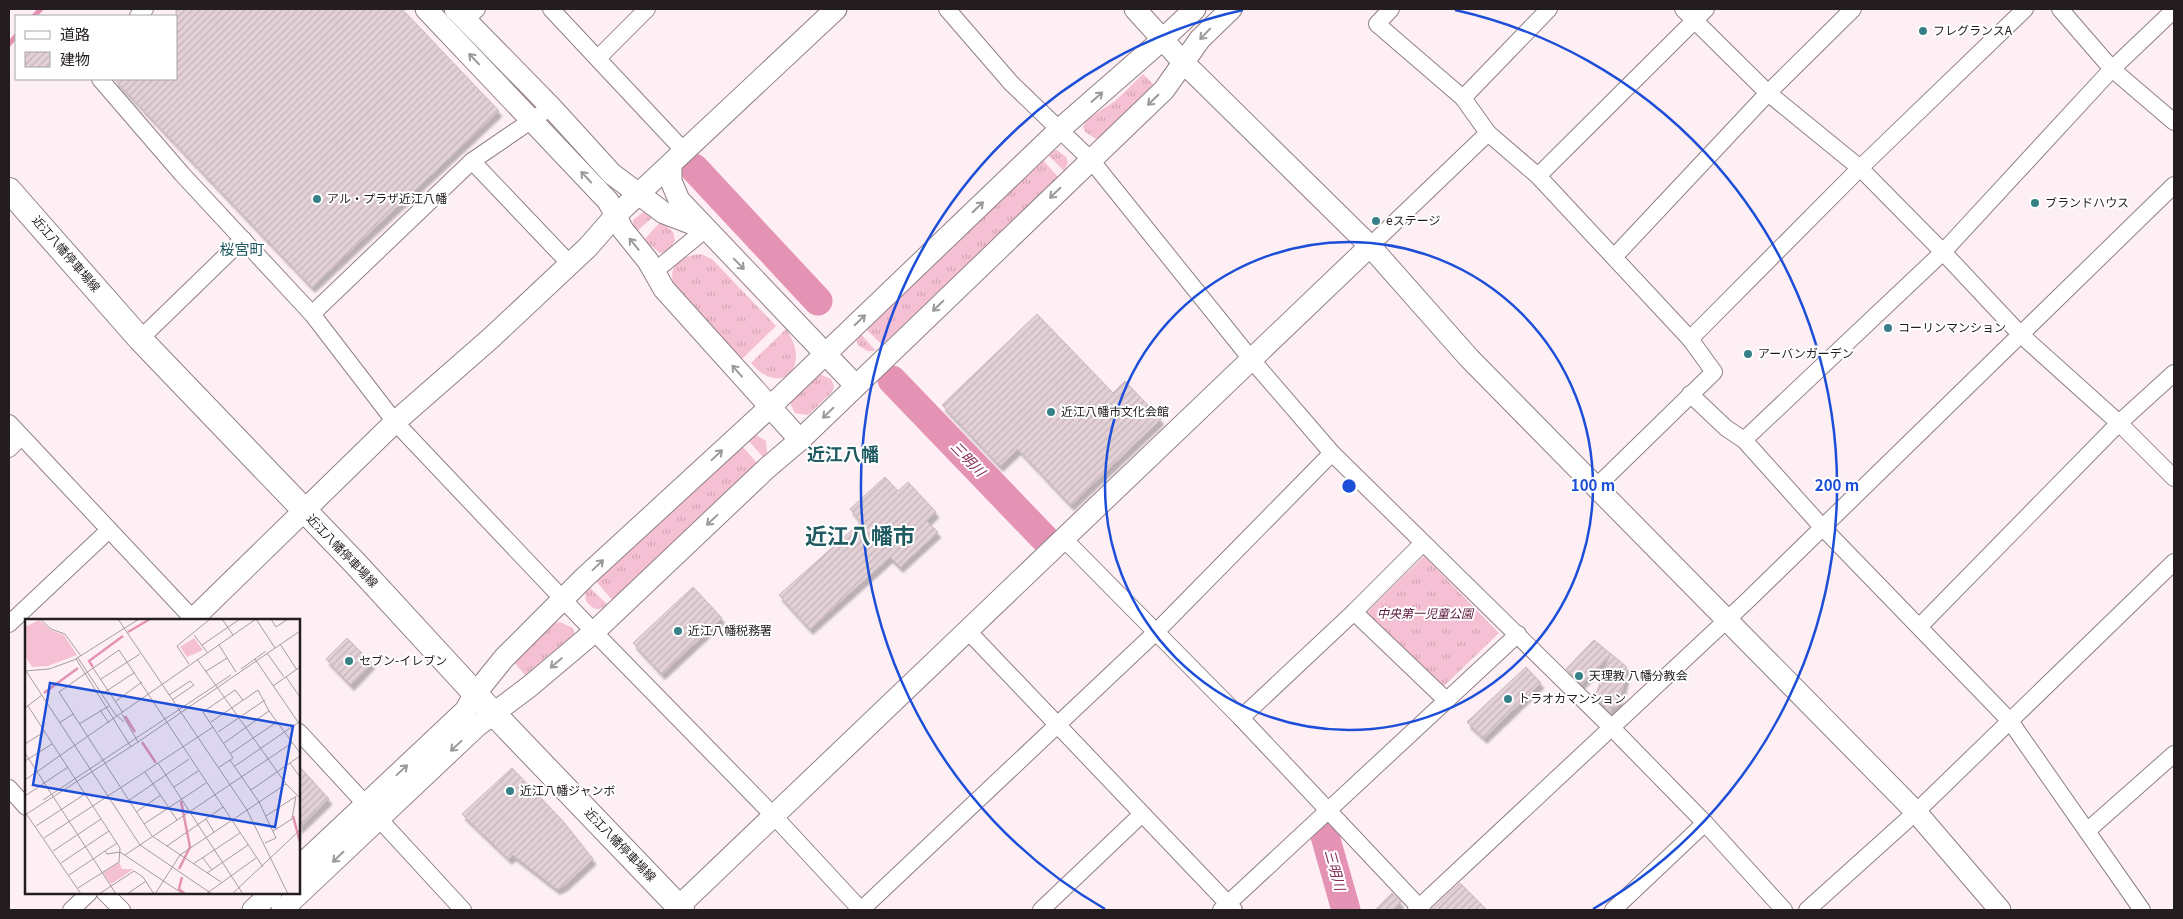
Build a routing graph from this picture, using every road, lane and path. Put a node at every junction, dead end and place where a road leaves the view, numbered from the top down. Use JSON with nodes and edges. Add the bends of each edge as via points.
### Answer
{"nodes":[{"id":1,"x":426,"y":9,"type":"edge"},
{"id":2,"x":551,"y":9,"type":"edge"},
{"id":3,"x":647,"y":9,"type":"edge"},
{"id":4,"x":836,"y":9,"type":"edge"},
{"id":5,"x":947,"y":9,"type":"edge"},
{"id":6,"x":1135,"y":9,"type":"edge"},
{"id":7,"x":1195,"y":9,"type":"edge"},
{"id":8,"x":1231,"y":9,"type":"edge"},
{"id":9,"x":1391,"y":9,"type":"edge"},
{"id":10,"x":1548,"y":9,"type":"edge"},
{"id":11,"x":1706,"y":9,"type":"edge"},
{"id":12,"x":1853,"y":9,"type":"edge"},
{"id":13,"x":2025,"y":9,"type":"edge"},
{"id":14,"x":2060,"y":9,"type":"edge"},
{"id":15,"x":2174,"y":10,"type":"edge"},
{"id":16,"x":466,"y":12,"type":"edge"},
{"id":17,"x":1689,"y":14,"type":"edge"},
{"id":18,"x":1163,"y":39,"type":"junction"},
{"id":19,"x":598,"y":58,"type":"junction"},
{"id":20,"x":1184,"y":63,"type":"junction"},
{"id":21,"x":2112,"y":69,"type":"junction"},
{"id":22,"x":101,"y":80,"type":"edge"},
{"id":23,"x":1768,"y":93,"type":"junction"},
{"id":24,"x":1463,"y":98,"type":"junction"},
{"id":25,"x":551,"y":107,"type":"junction"},
{"id":26,"x":532,"y":120,"type":"junction"},
{"id":27,"x":2174,"y":122,"type":"edge"},
{"id":28,"x":1060,"y":129,"type":"junction"},
{"id":29,"x":1488,"y":133,"type":"junction"},
{"id":30,"x":678,"y":157,"type":"junction"},
{"id":31,"x":1091,"y":160,"type":"junction"},
{"id":32,"x":472,"y":162,"type":"junction"},
{"id":33,"x":1860,"y":168,"type":"junction"},
{"id":34,"x":1538,"y":176,"type":"junction"},
{"id":35,"x":2174,"y":185,"type":"edge"},
{"id":36,"x":9,"y":190,"type":"edge"},
{"id":37,"x":638,"y":194,"type":"junction"},
{"id":38,"x":616,"y":215,"type":"junction"},
{"id":39,"x":706,"y":229,"type":"junction"},
{"id":40,"x":243,"y":238,"type":"junction"},
{"id":41,"x":1370,"y":246,"type":"junction"},
{"id":42,"x":1943,"y":252,"type":"junction"},
{"id":43,"x":1614,"y":257,"type":"junction"},
{"id":44,"x":570,"y":264,"type":"junction"},
{"id":45,"x":655,"y":272,"type":"junction"},
{"id":46,"x":312,"y":314,"type":"junction"},
{"id":47,"x":2020,"y":334,"type":"junction"},
{"id":48,"x":140,"y":339,"type":"junction"},
{"id":49,"x":1690,"y":339,"type":"junction"},
{"id":50,"x":825,"y":354,"type":"junction"},
{"id":51,"x":1250,"y":359,"type":"junction"},
{"id":52,"x":2174,"y":373,"type":"edge"},
{"id":53,"x":856,"y":386,"type":"junction"},
{"id":54,"x":1690,"y":394,"type":"junction"},
{"id":55,"x":770,"y":407,"type":"junction"},
{"id":56,"x":395,"y":422,"type":"junction"},
{"id":57,"x":9,"y":423,"type":"edge"},
{"id":58,"x":2119,"y":423,"type":"junction"},
{"id":59,"x":22,"y":437,"type":"junction"},
{"id":60,"x":800,"y":440,"type":"junction"},
{"id":61,"x":1744,"y":440,"type":"junction"},
{"id":62,"x":9,"y":449,"type":"edge"},
{"id":63,"x":1332,"y":453,"type":"junction"},
{"id":64,"x":2174,"y":478,"type":"edge"},
{"id":65,"x":1596,"y":487,"type":"junction"},
{"id":66,"x":304,"y":512,"type":"junction"},
{"id":67,"x":1823,"y":528,"type":"junction"},
{"id":68,"x":109,"y":530,"type":"junction"},
{"id":69,"x":1063,"y":538,"type":"junction"},
{"id":70,"x":1423,"y":543,"type":"junction"},
{"id":71,"x":2174,"y":562,"type":"edge"},
{"id":72,"x":564,"y":600,"type":"junction"},
{"id":73,"x":1354,"y":612,"type":"junction"},
{"id":74,"x":191,"y":619,"type":"edge"},
{"id":75,"x":193,"y":619,"type":"edge"},
{"id":76,"x":1726,"y":620,"type":"junction"},
{"id":77,"x":9,"y":624,"type":"edge"},
{"id":78,"x":1920,"y":626,"type":"junction"},
{"id":79,"x":967,"y":630,"type":"junction"},
{"id":80,"x":1157,"y":631,"type":"junction"},
{"id":81,"x":594,"y":632,"type":"junction"},
{"id":82,"x":1518,"y":634,"type":"junction"},
{"id":83,"x":475,"y":694,"type":"junction"},
{"id":84,"x":1446,"y":700,"type":"junction"},
{"id":85,"x":493,"y":713,"type":"junction"},
{"id":86,"x":1241,"y":718,"type":"junction"},
{"id":87,"x":2010,"y":721,"type":"junction"},
{"id":88,"x":1058,"y":724,"type":"junction"},
{"id":89,"x":1612,"y":728,"type":"junction"},
{"id":90,"x":300,"y":733,"type":"edge"},
{"id":91,"x":2174,"y":754,"type":"edge"},
{"id":92,"x":373,"y":810,"type":"junction"},
{"id":93,"x":1329,"y":810,"type":"junction"},
{"id":94,"x":1916,"y":812,"type":"junction"},
{"id":95,"x":1142,"y":814,"type":"junction"},
{"id":96,"x":774,"y":815,"type":"junction"},
{"id":97,"x":1705,"y":823,"type":"junction"},
{"id":98,"x":2087,"y":831,"type":"junction"},
{"id":99,"x":300,"y":866,"type":"edge"},
{"id":100,"x":300,"y":890,"type":"edge"},
{"id":101,"x":88,"y":894,"type":"edge"},
{"id":102,"x":106,"y":894,"type":"edge"},
{"id":103,"x":270,"y":894,"type":"edge"},
{"id":104,"x":297,"y":894,"type":"edge"},
{"id":105,"x":1228,"y":908,"type":"edge"},
{"id":106,"x":679,"y":909,"type":"edge"},
{"id":107,"x":1419,"y":909,"type":"edge"},
{"id":108,"x":71,"y":910,"type":"edge"},
{"id":109,"x":122,"y":910,"type":"edge"},
{"id":110,"x":253,"y":910,"type":"edge"},
{"id":111,"x":282,"y":910,"type":"edge"},
{"id":112,"x":463,"y":910,"type":"edge"},
{"id":113,"x":861,"y":910,"type":"edge"},
{"id":114,"x":1041,"y":910,"type":"edge"},
{"id":115,"x":1613,"y":910,"type":"edge"},
{"id":116,"x":1784,"y":910,"type":"edge"},
{"id":117,"x":1807,"y":910,"type":"edge"},
{"id":118,"x":2000,"y":910,"type":"edge"},
{"id":119,"x":2142,"y":910,"type":"edge"}],
"edges":[{"from":26,"to":1,"type":"street","one_way":true},
{"from":2,"to":19,"type":"street"},
{"from":3,"to":19,"type":"street"},
{"from":4,"to":30,"type":"street"},
{"from":5,"to":28,"type":"street","via":[[1011,83]]},
{"from":6,"to":18,"type":"street"},
{"from":7,"to":18,"type":"street"},
{"from":8,"to":20,"type":"street","one_way":true,"via":[[1200,39]]},
{"from":9,"to":24,"type":"street","via":[[1377,24]]},
{"from":10,"to":24,"type":"street"},
{"from":11,"to":17,"type":"street"},
{"from":12,"to":23,"type":"street"},
{"from":13,"to":33,"type":"street"},
{"from":14,"to":21,"type":"street"},
{"from":15,"to":21,"type":"street"},
{"from":16,"to":25,"type":"street"},
{"from":17,"to":23,"type":"street"},
{"from":17,"to":34,"type":"street"},
{"from":18,"to":20,"type":"street"},
{"from":28,"to":18,"type":"street","one_way":true},
{"from":19,"to":30,"type":"street"},
{"from":20,"to":31,"type":"street","one_way":true,"via":[[1164,90]]},
{"from":20,"to":41,"type":"street"},
{"from":21,"to":27,"type":"street"},
{"from":21,"to":42,"type":"street"},
{"from":22,"to":40,"type":"street","via":[[182,174]]},
{"from":23,"to":33,"type":"street"},
{"from":23,"to":43,"type":"street"},
{"from":24,"to":29,"type":"street"},
{"from":25,"to":26,"type":"street"},
{"from":25,"to":37,"type":"street","via":[[612,174]]},
{"from":26,"to":32,"type":"street"},
{"from":38,"to":26,"type":"street","one_way":true,"via":[[608,201]]},
{"from":28,"to":31,"type":"street"},
{"from":50,"to":28,"type":"street","one_way":true},
{"from":29,"to":34,"type":"street"},
{"from":29,"to":41,"type":"street"},
{"from":30,"to":37,"type":"street"},
{"from":30,"to":39,"type":"street","via":[[671,181],[679,200]]},
{"from":31,"to":51,"type":"street"},
{"from":31,"to":53,"type":"street","one_way":true},
{"from":32,"to":44,"type":"street"},
{"from":32,"to":46,"type":"street"},
{"from":33,"to":42,"type":"street"},
{"from":33,"to":49,"type":"street"},
{"from":34,"to":43,"type":"street"},
{"from":35,"to":47,"type":"street"},
{"from":36,"to":48,"type":"main road","name":"近江八幡停車場線"},
{"from":37,"to":38,"type":"street"},
{"from":37,"to":39,"type":"street","via":[[664,213]]},
{"from":38,"to":44,"type":"street"},
{"from":45,"to":38,"type":"street","one_way":true,"via":[[623,230]]},
{"from":39,"to":45,"type":"street"},
{"from":39,"to":50,"type":"street","one_way":true},
{"from":40,"to":46,"type":"street"},
{"from":40,"to":48,"type":"street"},
{"from":41,"to":51,"type":"street"},
{"from":41,"to":65,"type":"street","via":[[1469,358]]},
{"from":42,"to":47,"type":"street"},
{"from":42,"to":61,"type":"street"},
{"from":43,"to":49,"type":"street"},
{"from":44,"to":56,"type":"street"},
{"from":55,"to":45,"type":"street","one_way":true,"via":[[664,289]]},
{"from":46,"to":56,"type":"street"},
{"from":47,"to":58,"type":"street"},
{"from":47,"to":67,"type":"street"},
{"from":48,"to":66,"type":"main road","name":"近江八幡停車場線"},
{"from":49,"to":54,"type":"street","via":[[1714,372]]},
{"from":50,"to":53,"type":"street"},
{"from":50,"to":55,"type":"street"},
{"from":51,"to":63,"type":"street"},
{"from":51,"to":69,"type":"street"},
{"from":52,"to":58,"type":"street"},
{"from":53,"to":60,"type":"street","one_way":true},
{"from":54,"to":61,"type":"street","via":[[1726,428]]},
{"from":54,"to":65,"type":"street"},
{"from":55,"to":60,"type":"street"},
{"from":72,"to":55,"type":"street","one_way":true},
{"from":56,"to":66,"type":"street"},
{"from":56,"to":72,"type":"street"},
{"from":57,"to":59,"type":"street"},
{"from":58,"to":64,"type":"street"},
{"from":58,"to":78,"type":"street"},
{"from":59,"to":62,"type":"street"},
{"from":59,"to":68,"type":"street"},
{"from":60,"to":81,"type":"street","one_way":true},
{"from":61,"to":67,"type":"street"},
{"from":63,"to":70,"type":"street"},
{"from":63,"to":80,"type":"street"},
{"from":65,"to":76,"type":"street"},
{"from":66,"to":75,"type":"street"},
{"from":66,"to":83,"type":"main road","name":"近江八幡停車場線"},
{"from":67,"to":76,"type":"street"},
{"from":67,"to":78,"type":"street"},
{"from":68,"to":74,"type":"street"},
{"from":68,"to":77,"type":"street"},
{"from":69,"to":79,"type":"street"},
{"from":69,"to":80,"type":"street"},
{"from":70,"to":73,"type":"street"},
{"from":70,"to":82,"type":"street"},
{"from":71,"to":87,"type":"street"},
{"from":72,"to":81,"type":"street"},
{"from":72,"to":83,"type":"street","via":[[504,658]]},
{"from":73,"to":84,"type":"street"},
{"from":73,"to":86,"type":"street"},
{"from":76,"to":89,"type":"street"},
{"from":76,"to":94,"type":"street"},
{"from":78,"to":87,"type":"street"},
{"from":79,"to":88,"type":"street"},
{"from":79,"to":96,"type":"street"},
{"from":80,"to":86,"type":"street"},
{"from":80,"to":88,"type":"street"},
{"from":81,"to":85,"type":"street","one_way":true},
{"from":81,"to":96,"type":"street"},
{"from":82,"to":84,"type":"street"},
{"from":82,"to":89,"type":"street"},
{"from":83,"to":85,"type":"main road","name":"近江八幡停車場線"},
{"from":92,"to":83,"type":"street","one_way":true,"via":[[465,711]]},
{"from":84,"to":93,"type":"street"},
{"from":85,"to":92,"type":"street","one_way":true},
{"from":85,"to":106,"type":"main road","name":"近江八幡停車場線"},
{"from":86,"to":93,"type":"street"},
{"from":87,"to":94,"type":"street"},
{"from":87,"to":98,"type":"street"},
{"from":88,"to":95,"type":"street"},
{"from":88,"to":113,"type":"street"},
{"from":89,"to":97,"type":"street"},
{"from":89,"to":107,"type":"street"},
{"from":90,"to":92,"type":"street"},
{"from":91,"to":98,"type":"street"},
{"from":92,"to":99,"type":"street"},
{"from":92,"to":100,"type":"street","one_way":true},
{"from":92,"to":112,"type":"street"},
{"from":93,"to":105,"type":"street"},
{"from":93,"to":107,"type":"street"},
{"from":94,"to":117,"type":"street"},
{"from":94,"to":118,"type":"street"},
{"from":95,"to":105,"type":"street"},
{"from":95,"to":114,"type":"street"},
{"from":96,"to":106,"type":"street"},
{"from":96,"to":113,"type":"street"},
{"from":97,"to":115,"type":"street"},
{"from":97,"to":116,"type":"street"},
{"from":98,"to":119,"type":"street"},
{"from":101,"to":108,"type":"street"},
{"from":102,"to":109,"type":"street"},
{"from":103,"to":110,"type":"street"},
{"from":104,"to":111,"type":"street","one_way":true}]}
